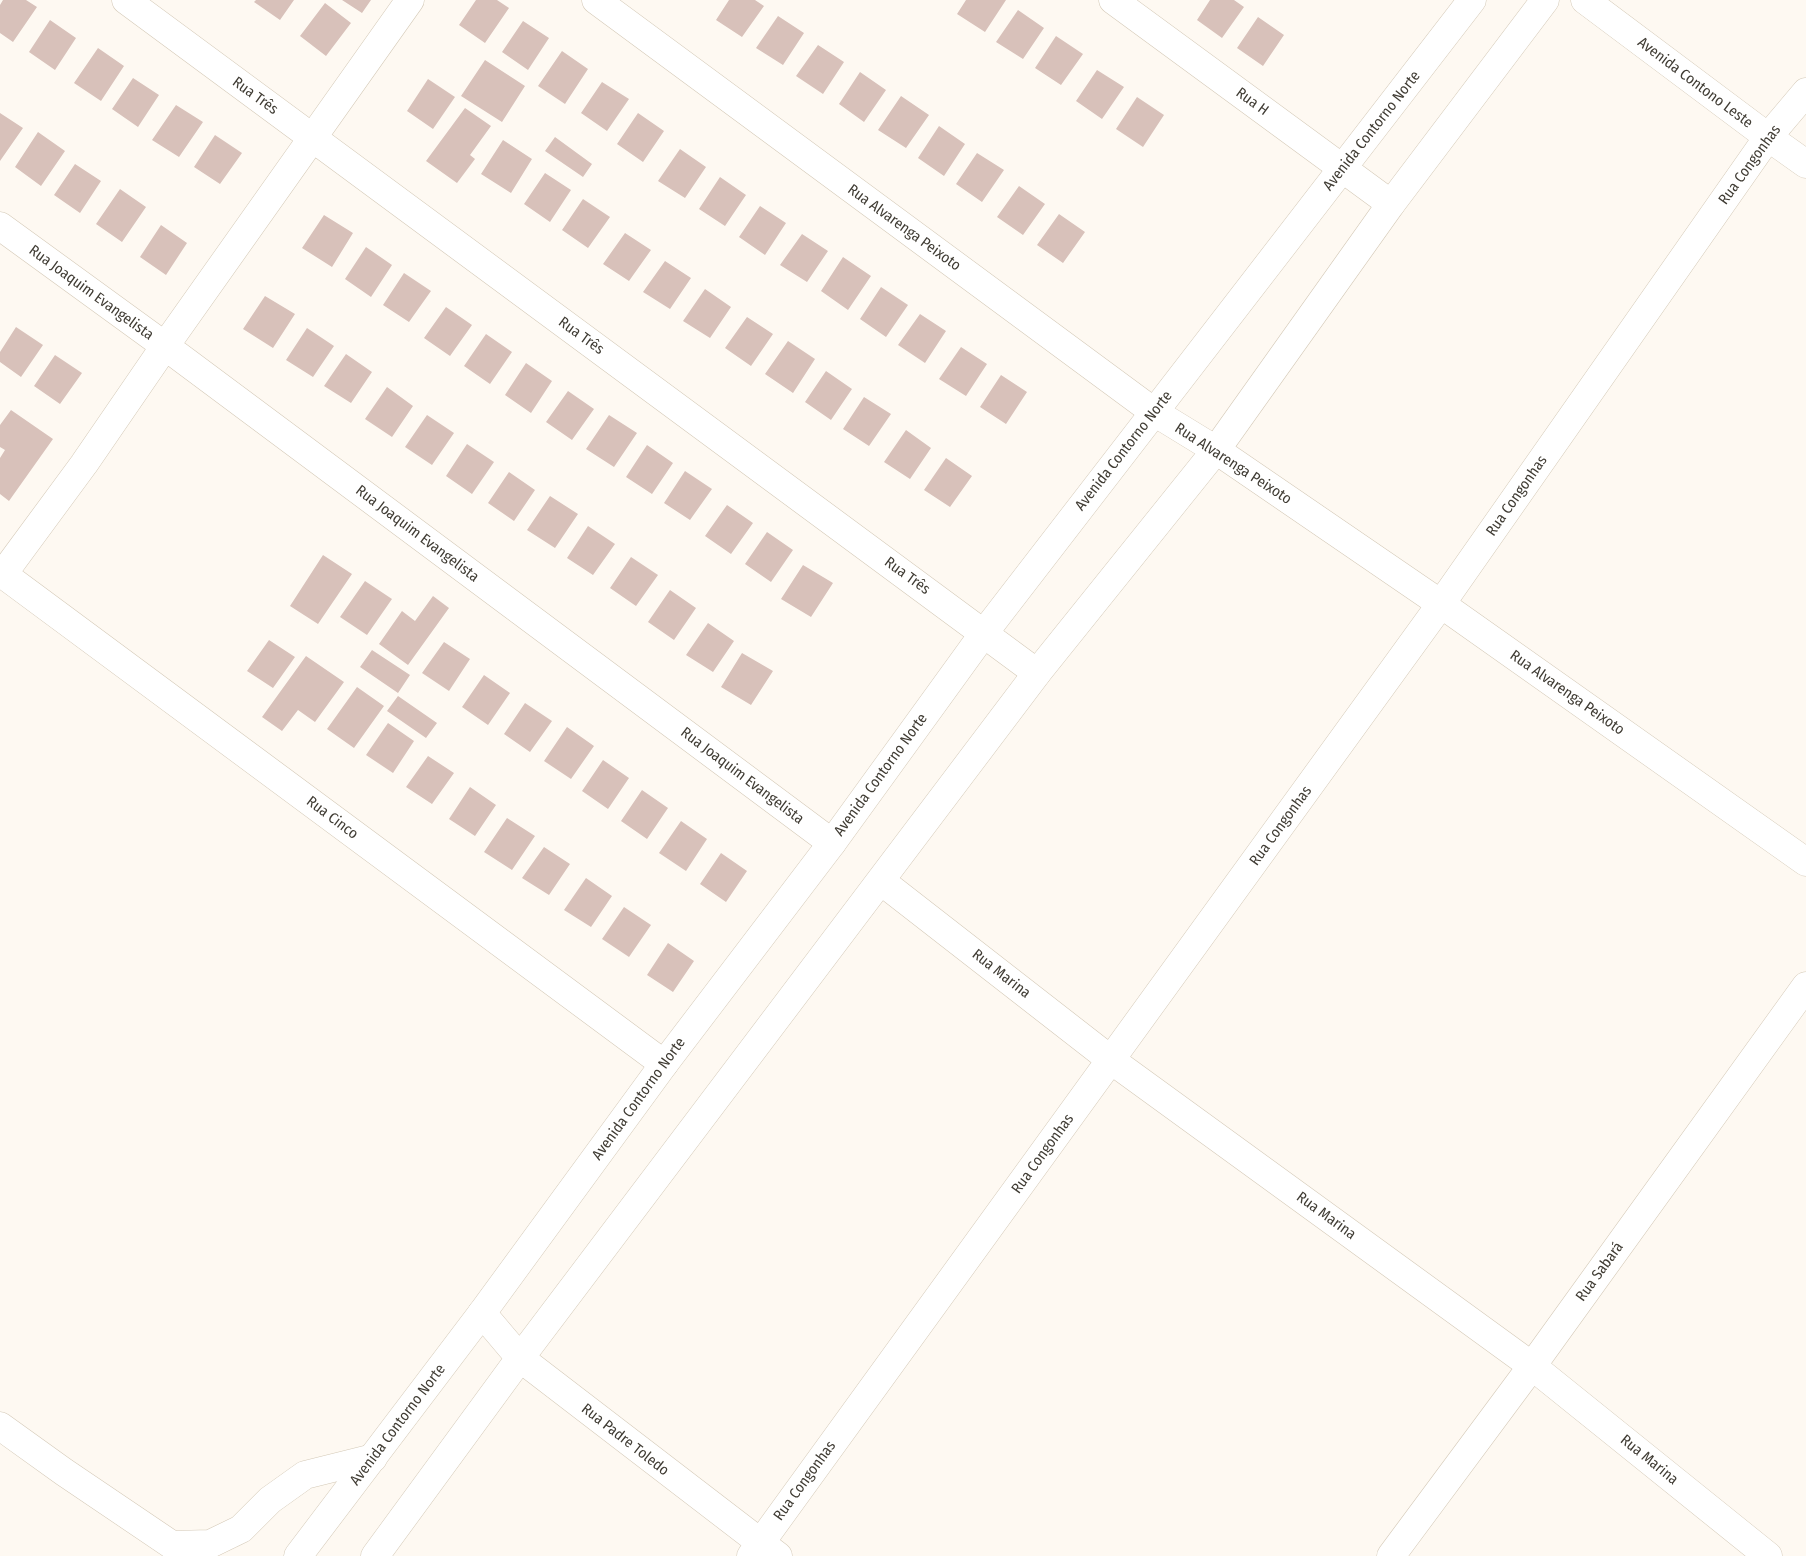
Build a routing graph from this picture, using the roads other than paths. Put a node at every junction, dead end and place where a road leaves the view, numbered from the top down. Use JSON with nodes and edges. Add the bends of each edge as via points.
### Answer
{"nodes":[{"id":1,"x":126,"y":0,"type":"edge"},
{"id":2,"x":410,"y":0,"type":"edge"},
{"id":3,"x":596,"y":0,"type":"edge"},
{"id":4,"x":1112,"y":0,"type":"edge"},
{"id":5,"x":1472,"y":0,"type":"edge"},
{"id":6,"x":1546,"y":0,"type":"edge"},
{"id":7,"x":1585,"y":0,"type":"edge"},
{"id":8,"x":1806,"y":92,"type":"edge"},
{"id":9,"x":1768,"y":137,"type":"junction"},
{"id":10,"x":312,"y":138,"type":"junction"},
{"id":11,"x":1806,"y":164,"type":"edge"},
{"id":12,"x":1343,"y":168,"type":"junction"},
{"id":13,"x":1391,"y":204,"type":"junction"},
{"id":14,"x":0,"y":226,"type":"edge"},
{"id":15,"x":165,"y":346,"type":"junction"},
{"id":16,"x":1154,"y":412,"type":"junction"},
{"id":17,"x":1216,"y":450,"type":"junction"},
{"id":18,"x":1,"y":573,"type":"edge"},
{"id":19,"x":1441,"y":604,"type":"junction"},
{"id":20,"x":984,"y":633,"type":"junction"},
{"id":21,"x":1037,"y":672,"type":"junction"},
{"id":22,"x":832,"y":843,"type":"junction"},
{"id":23,"x":1806,"y":862,"type":"edge"},
{"id":24,"x":881,"y":880,"type":"junction"},
{"id":25,"x":1806,"y":986,"type":"edge"},
{"id":26,"x":1111,"y":1060,"type":"junction"},
{"id":27,"x":664,"y":1064,"type":"junction"},
{"id":28,"x":482,"y":1313,"type":"junction"},
{"id":29,"x":520,"y":1358,"type":"junction"},
{"id":30,"x":1532,"y":1366,"type":"junction"},
{"id":31,"x":0,"y":1426,"type":"edge"},
{"id":32,"x":373,"y":1458,"type":"junction"},
{"id":33,"x":174,"y":1550,"type":"edge"},
{"id":34,"x":763,"y":1552,"type":"edge"},
{"id":35,"x":298,"y":1556,"type":"edge"},
{"id":36,"x":375,"y":1556,"type":"edge"},
{"id":37,"x":1391,"y":1556,"type":"edge"},
{"id":38,"x":1768,"y":1556,"type":"edge"}],
"edges":[{"from":1,"to":10,"type":"street","name":"Rua Três"},
{"from":2,"to":10,"type":"street"},
{"from":3,"to":16,"type":"street","name":"Rua Alvarenga Peixoto"},
{"from":4,"to":12,"type":"street","name":"Rua H"},
{"from":5,"to":12,"type":"street","name":"Avenida Contorno Norte"},
{"from":6,"to":13,"type":"street"},
{"from":7,"to":9,"type":"street","name":"Avenida Contono Leste"},
{"from":8,"to":9,"type":"street","name":"Rua Congonhas"},
{"from":9,"to":11,"type":"street","name":"Avenida Contono Leste"},
{"from":9,"to":19,"type":"street","name":"Rua Congonhas"},
{"from":10,"to":15,"type":"street"},
{"from":10,"to":20,"type":"street","name":"Rua Três"},
{"from":12,"to":13,"type":"street","name":"Rua H"},
{"from":12,"to":16,"type":"street","name":"Avenida Contorno Norte"},
{"from":13,"to":17,"type":"street"},
{"from":14,"to":15,"type":"street","name":"Rua Joaquim Evangelista"},
{"from":15,"to":18,"type":"street","via":[[84,464]]},
{"from":15,"to":22,"type":"street","name":"Rua Joaquim Evangelista"},
{"from":16,"to":17,"type":"street","name":"Rua Alvarenga Peixoto"},
{"from":16,"to":20,"type":"street","name":"Avenida Contorno Norte"},
{"from":17,"to":19,"type":"street","name":"Rua Alvarenga Peixoto"},
{"from":17,"to":21,"type":"street"},
{"from":18,"to":27,"type":"street","name":"Rua Cinco"},
{"from":19,"to":23,"type":"street","name":"Rua Alvarenga Peixoto"},
{"from":19,"to":26,"type":"street","name":"Rua Congonhas"},
{"from":20,"to":21,"type":"street","name":"Rua Três"},
{"from":20,"to":22,"type":"street","name":"Avenida Contorno Norte"},
{"from":21,"to":24,"type":"street"},
{"from":22,"to":27,"type":"street","name":"Avenida Contorno Norte"},
{"from":24,"to":26,"type":"street","name":"Rua Marina"},
{"from":24,"to":29,"type":"street"},
{"from":25,"to":30,"type":"street","name":"Rua Sabará"},
{"from":26,"to":30,"type":"street","name":"Rua Marina"},
{"from":26,"to":34,"type":"street","name":"Rua Congonhas"},
{"from":27,"to":28,"type":"street","name":"Avenida Contorno Norte"},
{"from":28,"to":29,"type":"street","name":"Rua Padre Toledo"},
{"from":28,"to":32,"type":"street","name":"Avenida Contorno Norte"},
{"from":29,"to":34,"type":"street","name":"Rua Padre Toledo"},
{"from":29,"to":36,"type":"street"},
{"from":30,"to":37,"type":"street","name":"Rua Sabará"},
{"from":30,"to":38,"type":"street","name":"Rua Marina"},
{"from":31,"to":33,"type":"street"},
{"from":32,"to":33,"type":"street","via":[[305,1475],[270,1500],[241,1529],[210,1544]]},
{"from":32,"to":35,"type":"street","name":"Avenida Contorno Norte"}]}
